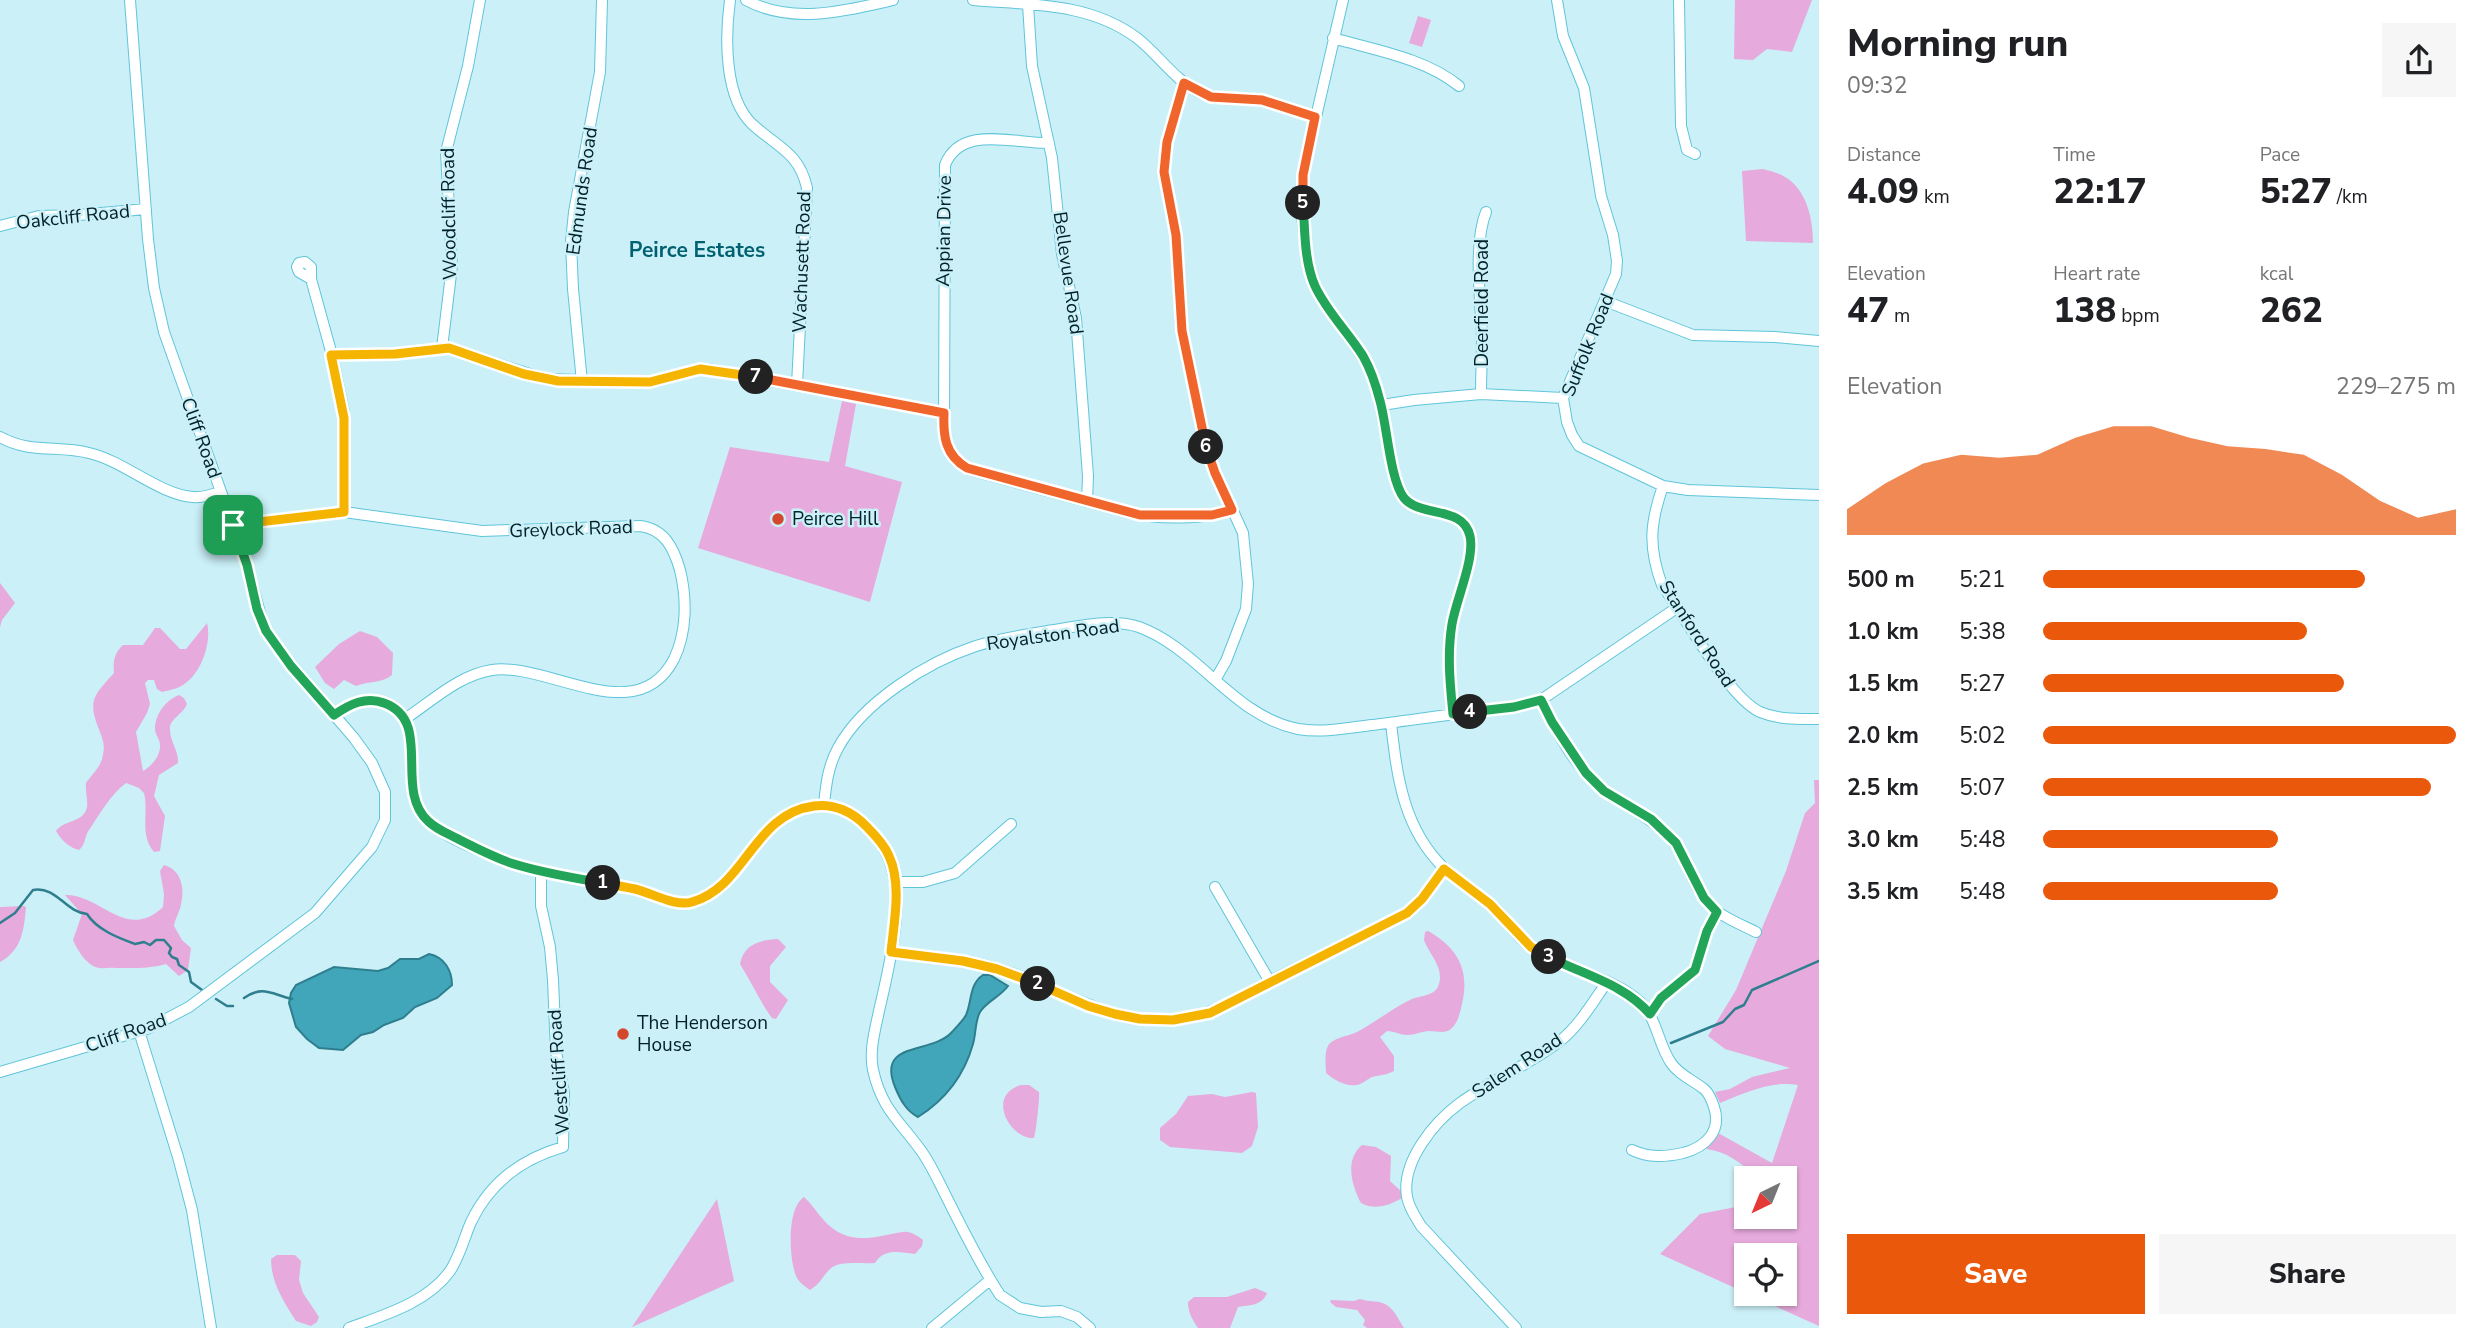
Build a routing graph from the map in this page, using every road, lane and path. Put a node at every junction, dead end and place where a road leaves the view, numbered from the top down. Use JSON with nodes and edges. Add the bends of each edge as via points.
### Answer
{"nodes":[{"id":1,"x":130,"y":0,"type":"edge"},
{"id":2,"x":480,"y":0,"type":"edge"},
{"id":3,"x":602,"y":0,"type":"edge"},
{"id":4,"x":730,"y":0,"type":"edge"},
{"id":5,"x":746,"y":0,"type":"edge"},
{"id":6,"x":893,"y":0,"type":"edge"},
{"id":7,"x":973,"y":0,"type":"edge"},
{"id":8,"x":1343,"y":0,"type":"edge"},
{"id":9,"x":1557,"y":0,"type":"edge"},
{"id":10,"x":1679,"y":0,"type":"edge"},
{"id":11,"x":1028,"y":5,"type":"junction"},
{"id":12,"x":1333,"y":38,"type":"junction"},
{"id":13,"x":1184,"y":83,"type":"junction"},
{"id":14,"x":1459,"y":86,"type":"dead end"},
{"id":15,"x":1315,"y":117,"type":"junction"},
{"id":16,"x":1049,"y":143,"type":"junction"},
{"id":17,"x":1695,"y":154,"type":"dead end"},
{"id":18,"x":146,"y":209,"type":"junction"},
{"id":19,"x":1486,"y":212,"type":"dead end"},
{"id":20,"x":0,"y":226,"type":"edge"},
{"id":21,"x":311,"y":279,"type":"dead end"},
{"id":22,"x":1605,"y":301,"type":"junction"},
{"id":23,"x":1819,"y":341,"type":"edge"},
{"id":24,"x":442,"y":348,"type":"junction"},
{"id":25,"x":331,"y":355,"type":"junction"},
{"id":26,"x":582,"y":382,"type":"junction"},
{"id":27,"x":797,"y":385,"type":"junction"},
{"id":28,"x":1481,"y":394,"type":"junction"},
{"id":29,"x":1563,"y":398,"type":"junction"},
{"id":30,"x":1382,"y":405,"type":"junction"},
{"id":31,"x":944,"y":413,"type":"junction"},
{"id":32,"x":0,"y":437,"type":"edge"},
{"id":33,"x":1663,"y":486,"type":"junction"},
{"id":34,"x":220,"y":492,"type":"junction"},
{"id":35,"x":1819,"y":495,"type":"edge"},
{"id":36,"x":1087,"y":502,"type":"junction"},
{"id":37,"x":1232,"y":510,"type":"junction"},
{"id":38,"x":344,"y":512,"type":"junction"},
{"id":39,"x":233,"y":525,"type":"junction"},
{"id":40,"x":1678,"y":607,"type":"junction"},
{"id":41,"x":1215,"y":680,"type":"junction"},
{"id":42,"x":1541,"y":700,"type":"junction"},
{"id":43,"x":1453,"y":714,"type":"junction"},
{"id":44,"x":334,"y":715,"type":"junction"},
{"id":45,"x":405,"y":719,"type":"junction"},
{"id":46,"x":1819,"y":719,"type":"edge"},
{"id":47,"x":1391,"y":723,"type":"junction"},
{"id":48,"x":824,"y":804,"type":"junction"},
{"id":49,"x":1011,"y":824,"type":"dead end"},
{"id":50,"x":1444,"y":869,"type":"junction"},
{"id":51,"x":541,"y":872,"type":"junction"},
{"id":52,"x":895,"y":882,"type":"junction"},
{"id":53,"x":1215,"y":887,"type":"dead end"},
{"id":54,"x":1717,"y":912,"type":"junction"},
{"id":55,"x":1756,"y":932,"type":"dead end"},
{"id":56,"x":891,"y":952,"type":"junction"},
{"id":57,"x":1270,"y":982,"type":"junction"},
{"id":58,"x":1607,"y":982,"type":"junction"},
{"id":59,"x":1650,"y":1014,"type":"junction"},
{"id":60,"x":139,"y":1031,"type":"junction"},
{"id":61,"x":0,"y":1072,"type":"edge"},
{"id":62,"x":1632,"y":1150,"type":"dead end"},
{"id":63,"x":990,"y":1280,"type":"junction"},
{"id":64,"x":211,"y":1328,"type":"edge"},
{"id":65,"x":349,"y":1328,"type":"edge"},
{"id":66,"x":932,"y":1328,"type":"edge"},
{"id":67,"x":1090,"y":1328,"type":"edge"},
{"id":68,"x":1516,"y":1328,"type":"edge"}],
"edges":[{"from":1,"to":18,"type":"street","name":"Cliff Road"},
{"from":2,"to":24,"type":"street","name":"Woodcliff Road","via":[[446,152],[452,271]]},
{"from":3,"to":26,"type":"street","name":"Edmunds Road","via":[[600,78],[571,242]]},
{"from":4,"to":27,"type":"street","name":"Wachusett Road","via":[[729,67],[735,98],[750,122],[794,158],[807,188]]},
{"from":5,"to":6,"type":"street","via":[[775,11],[811,13],[847,11]]},
{"from":7,"to":11,"type":"street"},
{"from":8,"to":12,"type":"street"},
{"from":9,"to":22,"type":"street","name":"Suffolk Road","via":[[1563,36],[1584,88],[1601,196],[1613,235],[1616,274]]},
{"from":10,"to":17,"type":"street","via":[[1681,126],[1687,150]]},
{"from":11,"to":13,"type":"street","via":[[1106,19],[1140,41]]},
{"from":11,"to":16,"type":"street","name":"Bellevue Road","via":[[1032,66]]},
{"from":12,"to":14,"type":"street","via":[[1414,62]]},
{"from":12,"to":15,"type":"street"},
{"from":13,"to":15,"type":"street","via":[[1211,97],[1262,100]]},
{"from":13,"to":37,"type":"street","via":[[1164,168],[1176,235],[1180,319],[1207,451]]},
{"from":15,"to":30,"type":"street","via":[[1303,186],[1309,269],[1321,299],[1367,363]]},
{"from":16,"to":31,"type":"street","name":"Appian Drive","via":[[971,140],[956,147],[946,162]]},
{"from":16,"to":36,"type":"street","name":"Bellevue Road","via":[[1062,254],[1076,318]]},
{"from":18,"to":20,"type":"street","name":"Oakcliff Road","via":[[40,216]]},
{"from":18,"to":34,"type":"street","name":"Cliff Road","via":[[160,318]]},
{"from":19,"to":28,"type":"street","name":"Deerfield Road","via":[[1479,269]]},
{"from":21,"to":25,"type":"street"},
{"from":22,"to":23,"type":"street","via":[[1693,335]]},
{"from":22,"to":29,"type":"street","name":"Suffolk Road"},
{"from":24,"to":25,"type":"street"},
{"from":24,"to":26,"type":"street","via":[[537,378]]},
{"from":25,"to":38,"type":"street","via":[[344,418]]},
{"from":26,"to":27,"type":"street","via":[[654,382],[703,369]]},
{"from":27,"to":31,"type":"street"},
{"from":28,"to":29,"type":"street"},
{"from":28,"to":30,"type":"street"},
{"from":29,"to":33,"type":"street","name":"Suffolk Road","via":[[1567,422],[1579,446]]},
{"from":30,"to":43,"type":"street","via":[[1403,496],[1418,507],[1454,517],[1470,538],[1451,632]]},
{"from":31,"to":36,"type":"street","name":"Appian Drive","via":[[946,444],[964,467]]},
{"from":32,"to":34,"type":"street","via":[[29,448],[93,453],[186,496]]},
{"from":33,"to":35,"type":"street","name":"Suffolk Road"},
{"from":33,"to":40,"type":"street","name":"Stanford Road","via":[[1653,515],[1652,543],[1662,584]]},
{"from":34,"to":39,"type":"street","name":"Cliff Road"},
{"from":36,"to":37,"type":"street","name":"Appian Drive","via":[[1149,516],[1212,515]]},
{"from":37,"to":41,"type":"street","via":[[1245,538],[1248,596],[1231,649]]},
{"from":38,"to":39,"type":"street","name":"Greylock Road"},
{"from":38,"to":45,"type":"street","name":"Greylock Road","via":[[482,531],[643,526],[663,536],[677,560],[684,597],[682,632],[671,664],[648,685],[608,693],[524,671],[494,670],[459,682]]},
{"from":39,"to":44,"type":"street","name":"Cliff Road","via":[[266,631]]},
{"from":40,"to":42,"type":"street","name":"Royalston Road"},
{"from":40,"to":46,"type":"street","name":"Stanford Road","via":[[1730,686],[1746,702],[1774,717]]},
{"from":41,"to":47,"type":"street","name":"Royalston Road","via":[[1253,711],[1291,727],[1323,730]]},
{"from":41,"to":48,"type":"street","name":"Royalston Road","via":[[1167,640],[1130,624],[1062,629],[977,645],[922,671],[863,715],[837,749]]},
{"from":42,"to":43,"type":"street","name":"Royalston Road"},
{"from":42,"to":54,"type":"street","via":[[1586,773],[1604,791],[1651,819],[1676,843],[1704,898]]},
{"from":43,"to":47,"type":"street","name":"Royalston Road"},
{"from":44,"to":45,"type":"street","via":[[359,702],[375,701],[391,706]]},
{"from":44,"to":60,"type":"street","name":"Cliff Road","via":[[382,781],[386,815],[378,838],[297,928],[189,1007]]},
{"from":45,"to":51,"type":"street","via":[[411,736],[413,795],[423,816],[438,829],[495,857]]},
{"from":47,"to":50,"type":"street","via":[[1407,814]]},
{"from":48,"to":51,"type":"street","via":[[785,814],[720,886],[692,902],[683,904]]},
{"from":48,"to":52,"type":"street","via":[[846,810],[865,825],[890,857]]},
{"from":49,"to":52,"type":"street","via":[[955,873],[923,882]]},
{"from":50,"to":57,"type":"street","via":[[1407,913]]},
{"from":50,"to":58,"type":"street","via":[[1490,904],[1531,947]]},
{"from":51,"to":65,"type":"street","name":"Westcliff Road","via":[[556,1052],[564,1093],[563,1147],[543,1153],[497,1182],[482,1200],[450,1270],[435,1287],[416,1300]]},
{"from":52,"to":56,"type":"street"},
{"from":53,"to":57,"type":"street"},
{"from":54,"to":55,"type":"street"},
{"from":54,"to":59,"type":"street","via":[[1695,970],[1661,998]]},
{"from":56,"to":57,"type":"street","via":[[997,969],[1088,1006],[1140,1019],[1173,1020],[1210,1013]]},
{"from":56,"to":63,"type":"street","via":[[872,1046],[878,1089],[886,1107],[922,1152]]},
{"from":58,"to":59,"type":"street","via":[[1639,1001]]},
{"from":58,"to":68,"type":"street","name":"Salem Road","via":[[1563,1039],[1457,1105],[1422,1145],[1407,1175],[1406,1195],[1420,1226]]},
{"from":59,"to":62,"type":"street","via":[[1670,1062],[1706,1090],[1717,1115],[1716,1126],[1702,1145],[1686,1152],[1650,1157]]},
{"from":60,"to":61,"type":"street","name":"Cliff Road"},
{"from":60,"to":64,"type":"street","via":[[192,1210]]},
{"from":63,"to":66,"type":"street"},
{"from":63,"to":67,"type":"street","via":[[1000,1295],[1020,1308],[1061,1311]]}]}
